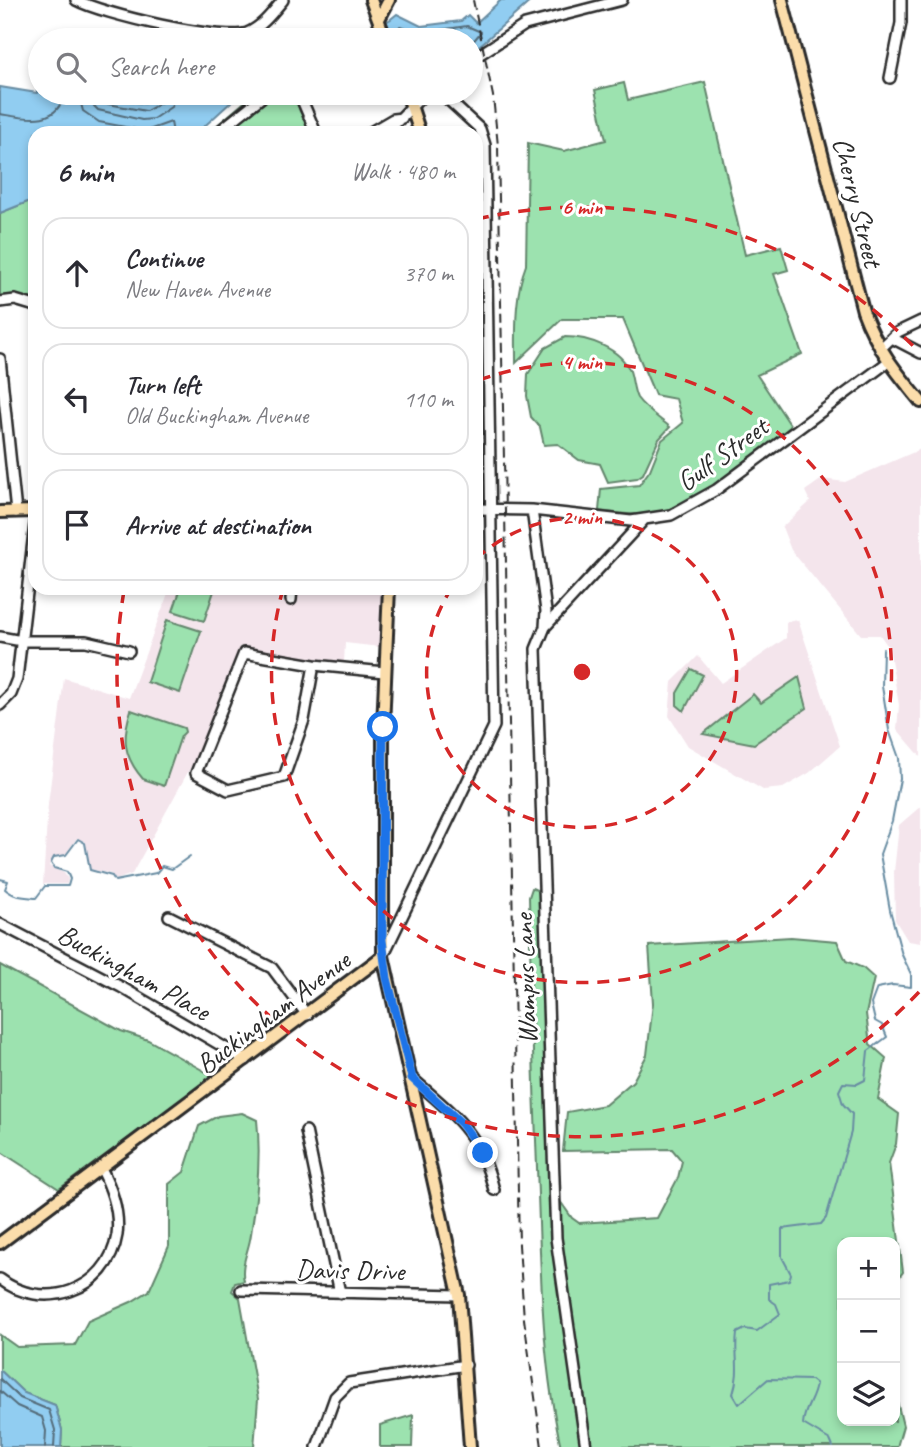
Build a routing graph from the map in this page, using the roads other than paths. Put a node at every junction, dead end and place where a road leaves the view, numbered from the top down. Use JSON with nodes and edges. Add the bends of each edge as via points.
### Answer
{"nodes":[{"id":1,"x":284,"y":0,"type":"edge"},
{"id":2,"x":371,"y":0,"type":"edge"},
{"id":3,"x":389,"y":0,"type":"edge"},
{"id":4,"x":622,"y":0,"type":"edge"},
{"id":5,"x":782,"y":0,"type":"edge"},
{"id":6,"x":901,"y":0,"type":"edge"},
{"id":7,"x":82,"y":1,"type":"edge"},
{"id":8,"x":379,"y":21,"type":"junction"},
{"id":9,"x":186,"y":28,"type":"edge"},
{"id":10,"x":254,"y":28,"type":"edge"},
{"id":11,"x":381,"y":28,"type":"edge"},
{"id":12,"x":483,"y":52,"type":"edge"},
{"id":13,"x":890,"y":78,"type":"dead end"},
{"id":14,"x":252,"y":105,"type":"edge"},
{"id":15,"x":304,"y":105,"type":"edge"},
{"id":16,"x":454,"y":105,"type":"edge"},
{"id":17,"x":412,"y":107,"type":"joint"},
{"id":18,"x":402,"y":118,"type":"junction"},
{"id":19,"x":226,"y":126,"type":"edge"},
{"id":20,"x":313,"y":126,"type":"edge"},
{"id":21,"x":381,"y":126,"type":"edge"},
{"id":22,"x":393,"y":126,"type":"edge"},
{"id":23,"x":418,"y":126,"type":"edge"},
{"id":24,"x":477,"y":126,"type":"edge"},
{"id":25,"x":483,"y":139,"type":"edge"},
{"id":26,"x":0,"y":302,"type":"edge"},
{"id":27,"x":28,"y":304,"type":"edge"},
{"id":28,"x":921,"y":321,"type":"edge"},
{"id":29,"x":892,"y":338,"type":"junction"},
{"id":30,"x":880,"y":349,"type":"junction"},
{"id":31,"x":921,"y":353,"type":"edge"},
{"id":32,"x":0,"y":359,"type":"edge"},
{"id":33,"x":888,"y":362,"type":"junction"},
{"id":34,"x":921,"y":402,"type":"edge"},
{"id":35,"x":4,"y":432,"type":"edge"},
{"id":36,"x":483,"y":509,"type":"edge"},
{"id":37,"x":493,"y":509,"type":"junction"},
{"id":38,"x":533,"y":510,"type":"junction"},
{"id":39,"x":0,"y":512,"type":"edge"},
{"id":40,"x":16,"y":512,"type":"junction"},
{"id":41,"x":28,"y":512,"type":"edge"},
{"id":42,"x":643,"y":521,"type":"junction"},
{"id":43,"x":28,"y":587,"type":"edge"},
{"id":44,"x":291,"y":595,"type":"edge"},
{"id":45,"x":389,"y":595,"type":"edge"},
{"id":46,"x":291,"y":600,"type":"dead end"},
{"id":47,"x":545,"y":627,"type":"junction"},
{"id":48,"x":0,"y":637,"type":"edge"},
{"id":49,"x":22,"y":641,"type":"junction"},
{"id":50,"x":129,"y":651,"type":"dead end"},
{"id":51,"x":314,"y":665,"type":"junction"},
{"id":52,"x":384,"y":672,"type":"junction"},
{"id":53,"x":0,"y":705,"type":"edge"},
{"id":54,"x":169,"y":916,"type":"dead end"},
{"id":55,"x":0,"y":923,"type":"edge"},
{"id":56,"x":383,"y":956,"type":"junction"},
{"id":57,"x":307,"y":1015,"type":"junction"},
{"id":58,"x":246,"y":1060,"type":"junction"},
{"id":59,"x":412,"y":1078,"type":"junction"},
{"id":60,"x":306,"y":1131,"type":"dead end"},
{"id":61,"x":101,"y":1168,"type":"junction"},
{"id":62,"x":494,"y":1190,"type":"dead end"},
{"id":63,"x":0,"y":1243,"type":"edge"},
{"id":64,"x":0,"y":1279,"type":"edge"},
{"id":65,"x":241,"y":1290,"type":"dead end"},
{"id":66,"x":340,"y":1293,"type":"junction"},
{"id":67,"x":459,"y":1295,"type":"junction"},
{"id":68,"x":466,"y":1365,"type":"junction"},
{"id":69,"x":317,"y":1447,"type":"edge"},
{"id":70,"x":470,"y":1447,"type":"edge"},
{"id":71,"x":586,"y":1447,"type":"edge"}],
"edges":[{"from":1,"to":10,"type":"street"},
{"from":2,"to":8,"type":"main road"},
{"from":3,"to":8,"type":"main road"},
{"from":4,"to":12,"type":"street","via":[[525,25]]},
{"from":5,"to":30,"type":"main road","name":"Cherry Street","via":[[863,311]]},
{"from":6,"to":13,"type":"street"},
{"from":7,"to":9,"type":"street","via":[[118,15]]},
{"from":8,"to":11,"type":"main road"},
{"from":14,"to":19,"type":"street"},
{"from":15,"to":20,"type":"street"},
{"from":16,"to":24,"type":"street","name":"Buckingham Avenue"},
{"from":17,"to":18,"type":"street"},
{"from":17,"to":23,"type":"main road"},
{"from":18,"to":21,"type":"street"},
{"from":18,"to":22,"type":"street"},
{"from":25,"to":37,"type":"street","name":"Buckingham Avenue"},
{"from":26,"to":27,"type":"street"},
{"from":28,"to":29,"type":"street"},
{"from":29,"to":30,"type":"street"},
{"from":29,"to":31,"type":"street"},
{"from":30,"to":33,"type":"main road","name":"Cherry Street"},
{"from":32,"to":35,"type":"street"},
{"from":33,"to":34,"type":"main road","name":"Cherry Street"},
{"from":33,"to":42,"type":"street","name":"Gulf Street","via":[[687,509]]},
{"from":35,"to":40,"type":"street"},
{"from":36,"to":37,"type":"street","name":"Gulf Street"},
{"from":37,"to":38,"type":"street","name":"Gulf Street"},
{"from":37,"to":56,"type":"street","name":"Buckingham Avenue","via":[[493,731]]},
{"from":38,"to":42,"type":"street","name":"Gulf Street"},
{"from":38,"to":47,"type":"street","name":"Wampus Lane"},
{"from":39,"to":40,"type":"main road"},
{"from":40,"to":41,"type":"main road"},
{"from":42,"to":47,"type":"street"},
{"from":43,"to":49,"type":"street"},
{"from":44,"to":46,"type":"street"},
{"from":45,"to":52,"type":"main road"},
{"from":47,"to":71,"type":"street","name":"Wampus Lane","via":[[536,649],[556,1238]]},
{"from":48,"to":49,"type":"street"},
{"from":49,"to":50,"type":"street","via":[[86,641]]},
{"from":49,"to":53,"type":"street","via":[[16,684]]},
{"from":51,"to":51,"type":"street","via":[[304,720],[284,777],[228,789],[196,773],[244,653]]},
{"from":51,"to":52,"type":"street"},
{"from":52,"to":56,"type":"main road"},
{"from":54,"to":57,"type":"street","via":[[272,968]]},
{"from":55,"to":58,"type":"street","name":"Buckingham Place"},
{"from":56,"to":57,"type":"main road","name":"Buckingham Avenue"},
{"from":56,"to":59,"type":"main road"},
{"from":57,"to":58,"type":"main road","name":"Buckingham Avenue"},
{"from":58,"to":61,"type":"main road","name":"Buckingham Avenue"},
{"from":59,"to":62,"type":"street","via":[[471,1136],[485,1156]]},
{"from":59,"to":67,"type":"main road"},
{"from":60,"to":66,"type":"street"},
{"from":61,"to":63,"type":"main road","name":"Buckingham Avenue"},
{"from":61,"to":64,"type":"street","via":[[118,1222],[113,1248],[102,1267],[76,1289],[53,1296],[24,1294]]},
{"from":65,"to":66,"type":"street","name":"Davis Drive"},
{"from":66,"to":67,"type":"street","name":"Davis Drive"},
{"from":67,"to":68,"type":"main road"},
{"from":68,"to":69,"type":"street","via":[[349,1383],[335,1396]]},
{"from":68,"to":70,"type":"main road"}]}
